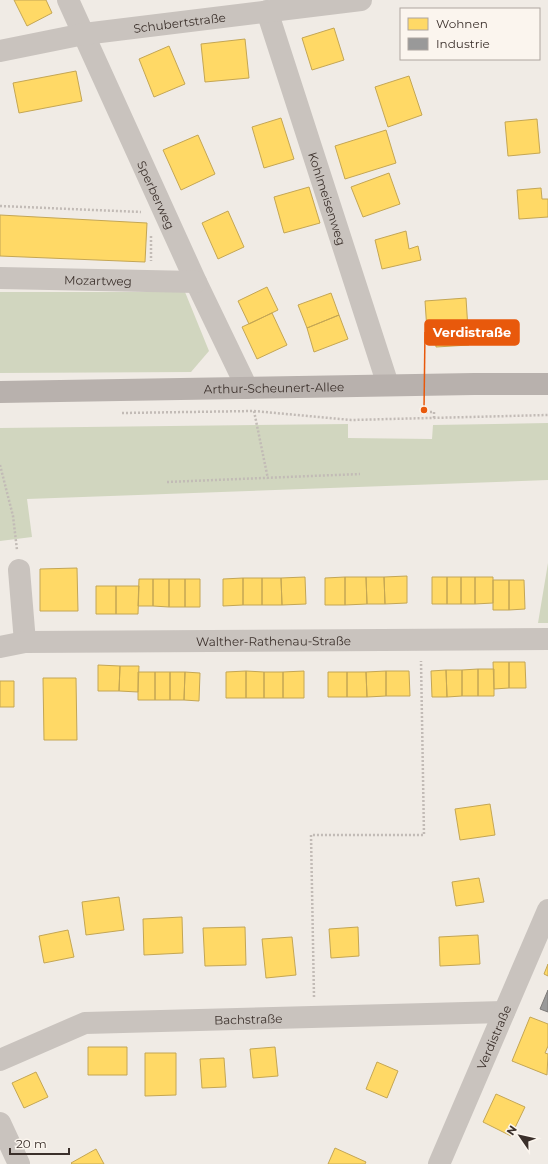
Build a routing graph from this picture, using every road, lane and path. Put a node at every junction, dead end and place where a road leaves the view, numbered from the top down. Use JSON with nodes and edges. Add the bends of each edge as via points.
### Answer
{"nodes":[{"id":1,"x":68,"y":0,"type":"edge"},
{"id":2,"x":361,"y":0,"type":"edge"},
{"id":3,"x":267,"y":11,"type":"junction"},
{"id":4,"x":84,"y":34,"type":"junction"},
{"id":5,"x":0,"y":51,"type":"edge"},
{"id":6,"x":0,"y":206,"type":"edge"},
{"id":7,"x":143,"y":212,"type":"dead end"},
{"id":8,"x":151,"y":235,"type":"dead end"},
{"id":9,"x":0,"y":278,"type":"edge"},
{"id":10,"x":152,"y":281,"type":"junction"},
{"id":11,"x":196,"y":282,"type":"junction"},
{"id":12,"x":548,"y":384,"type":"edge"},
{"id":13,"x":388,"y":385,"type":"junction"},
{"id":14,"x":247,"y":388,"type":"junction"},
{"id":15,"x":0,"y":392,"type":"edge"},
{"id":16,"x":424,"y":410,"type":"dead end"},
{"id":17,"x":254,"y":411,"type":"junction"},
{"id":18,"x":119,"y":413,"type":"dead end"},
{"id":19,"x":548,"y":415,"type":"edge"},
{"id":20,"x":434,"y":418,"type":"junction"},
{"id":21,"x":0,"y":465,"type":"edge"},
{"id":22,"x":360,"y":474,"type":"dead end"},
{"id":23,"x":268,"y":479,"type":"junction"},
{"id":24,"x":167,"y":482,"type":"dead end"},
{"id":25,"x":19,"y":570,"type":"joint"},
{"id":26,"x":548,"y":639,"type":"edge"},
{"id":27,"x":420,"y":640,"type":"junction"},
{"id":28,"x":25,"y":642,"type":"junction"},
{"id":29,"x":0,"y":647,"type":"edge"},
{"id":30,"x":548,"y":910,"type":"edge"},
{"id":31,"x":504,"y":1012,"type":"junction"},
{"id":32,"x":314,"y":1017,"type":"junction"},
{"id":33,"x":0,"y":1060,"type":"edge"},
{"id":34,"x":0,"y":1123,"type":"edge"},
{"id":35,"x":19,"y":1164,"type":"edge"},
{"id":36,"x":439,"y":1164,"type":"edge"}],
"edges":[{"from":1,"to":4,"type":"street","name":"Sperberweg"},
{"from":2,"to":3,"type":"street","name":"Schubertstraße"},
{"from":3,"to":4,"type":"street","name":"Schubertstraße"},
{"from":3,"to":13,"type":"street","name":"Kohlmeisenweg"},
{"from":4,"to":5,"type":"street","name":"Schubertstraße"},
{"from":4,"to":11,"type":"street","name":"Sperberweg"},
{"from":6,"to":7,"type":"path"},
{"from":8,"to":10,"type":"path"},
{"from":9,"to":10,"type":"street","name":"Mozartweg"},
{"from":10,"to":11,"type":"street","name":"Mozartweg"},
{"from":11,"to":14,"type":"street","name":"Sperberweg"},
{"from":12,"to":13,"type":"main road","name":"Arthur-Scheunert-Allee"},
{"from":13,"to":14,"type":"main road","name":"Arthur-Scheunert-Allee"},
{"from":14,"to":15,"type":"main road","name":"Arthur-Scheunert-Allee"},
{"from":14,"to":17,"type":"path"},
{"from":16,"to":20,"type":"path","via":[[434,412]]},
{"from":17,"to":18,"type":"path"},
{"from":17,"to":20,"type":"path","via":[[351,420]]},
{"from":17,"to":23,"type":"path"},
{"from":19,"to":20,"type":"path"},
{"from":21,"to":25,"type":"path","via":[[14,516]]},
{"from":22,"to":23,"type":"path"},
{"from":23,"to":24,"type":"path"},
{"from":25,"to":28,"type":"street"},
{"from":26,"to":27,"type":"street","name":"Walther-Rathenau-Straße"},
{"from":27,"to":28,"type":"street","name":"Walther-Rathenau-Straße"},
{"from":27,"to":32,"type":"path","via":[[424,835],[311,835]]},
{"from":28,"to":29,"type":"street","name":"Walther-Rathenau-Straße"},
{"from":30,"to":31,"type":"street","name":"Verdistraße"},
{"from":31,"to":32,"type":"street","name":"Bachstraße"},
{"from":31,"to":36,"type":"street","name":"Verdistraße"},
{"from":32,"to":33,"type":"street","name":"Bachstraße","via":[[85,1023]]},
{"from":34,"to":35,"type":"street"}]}
